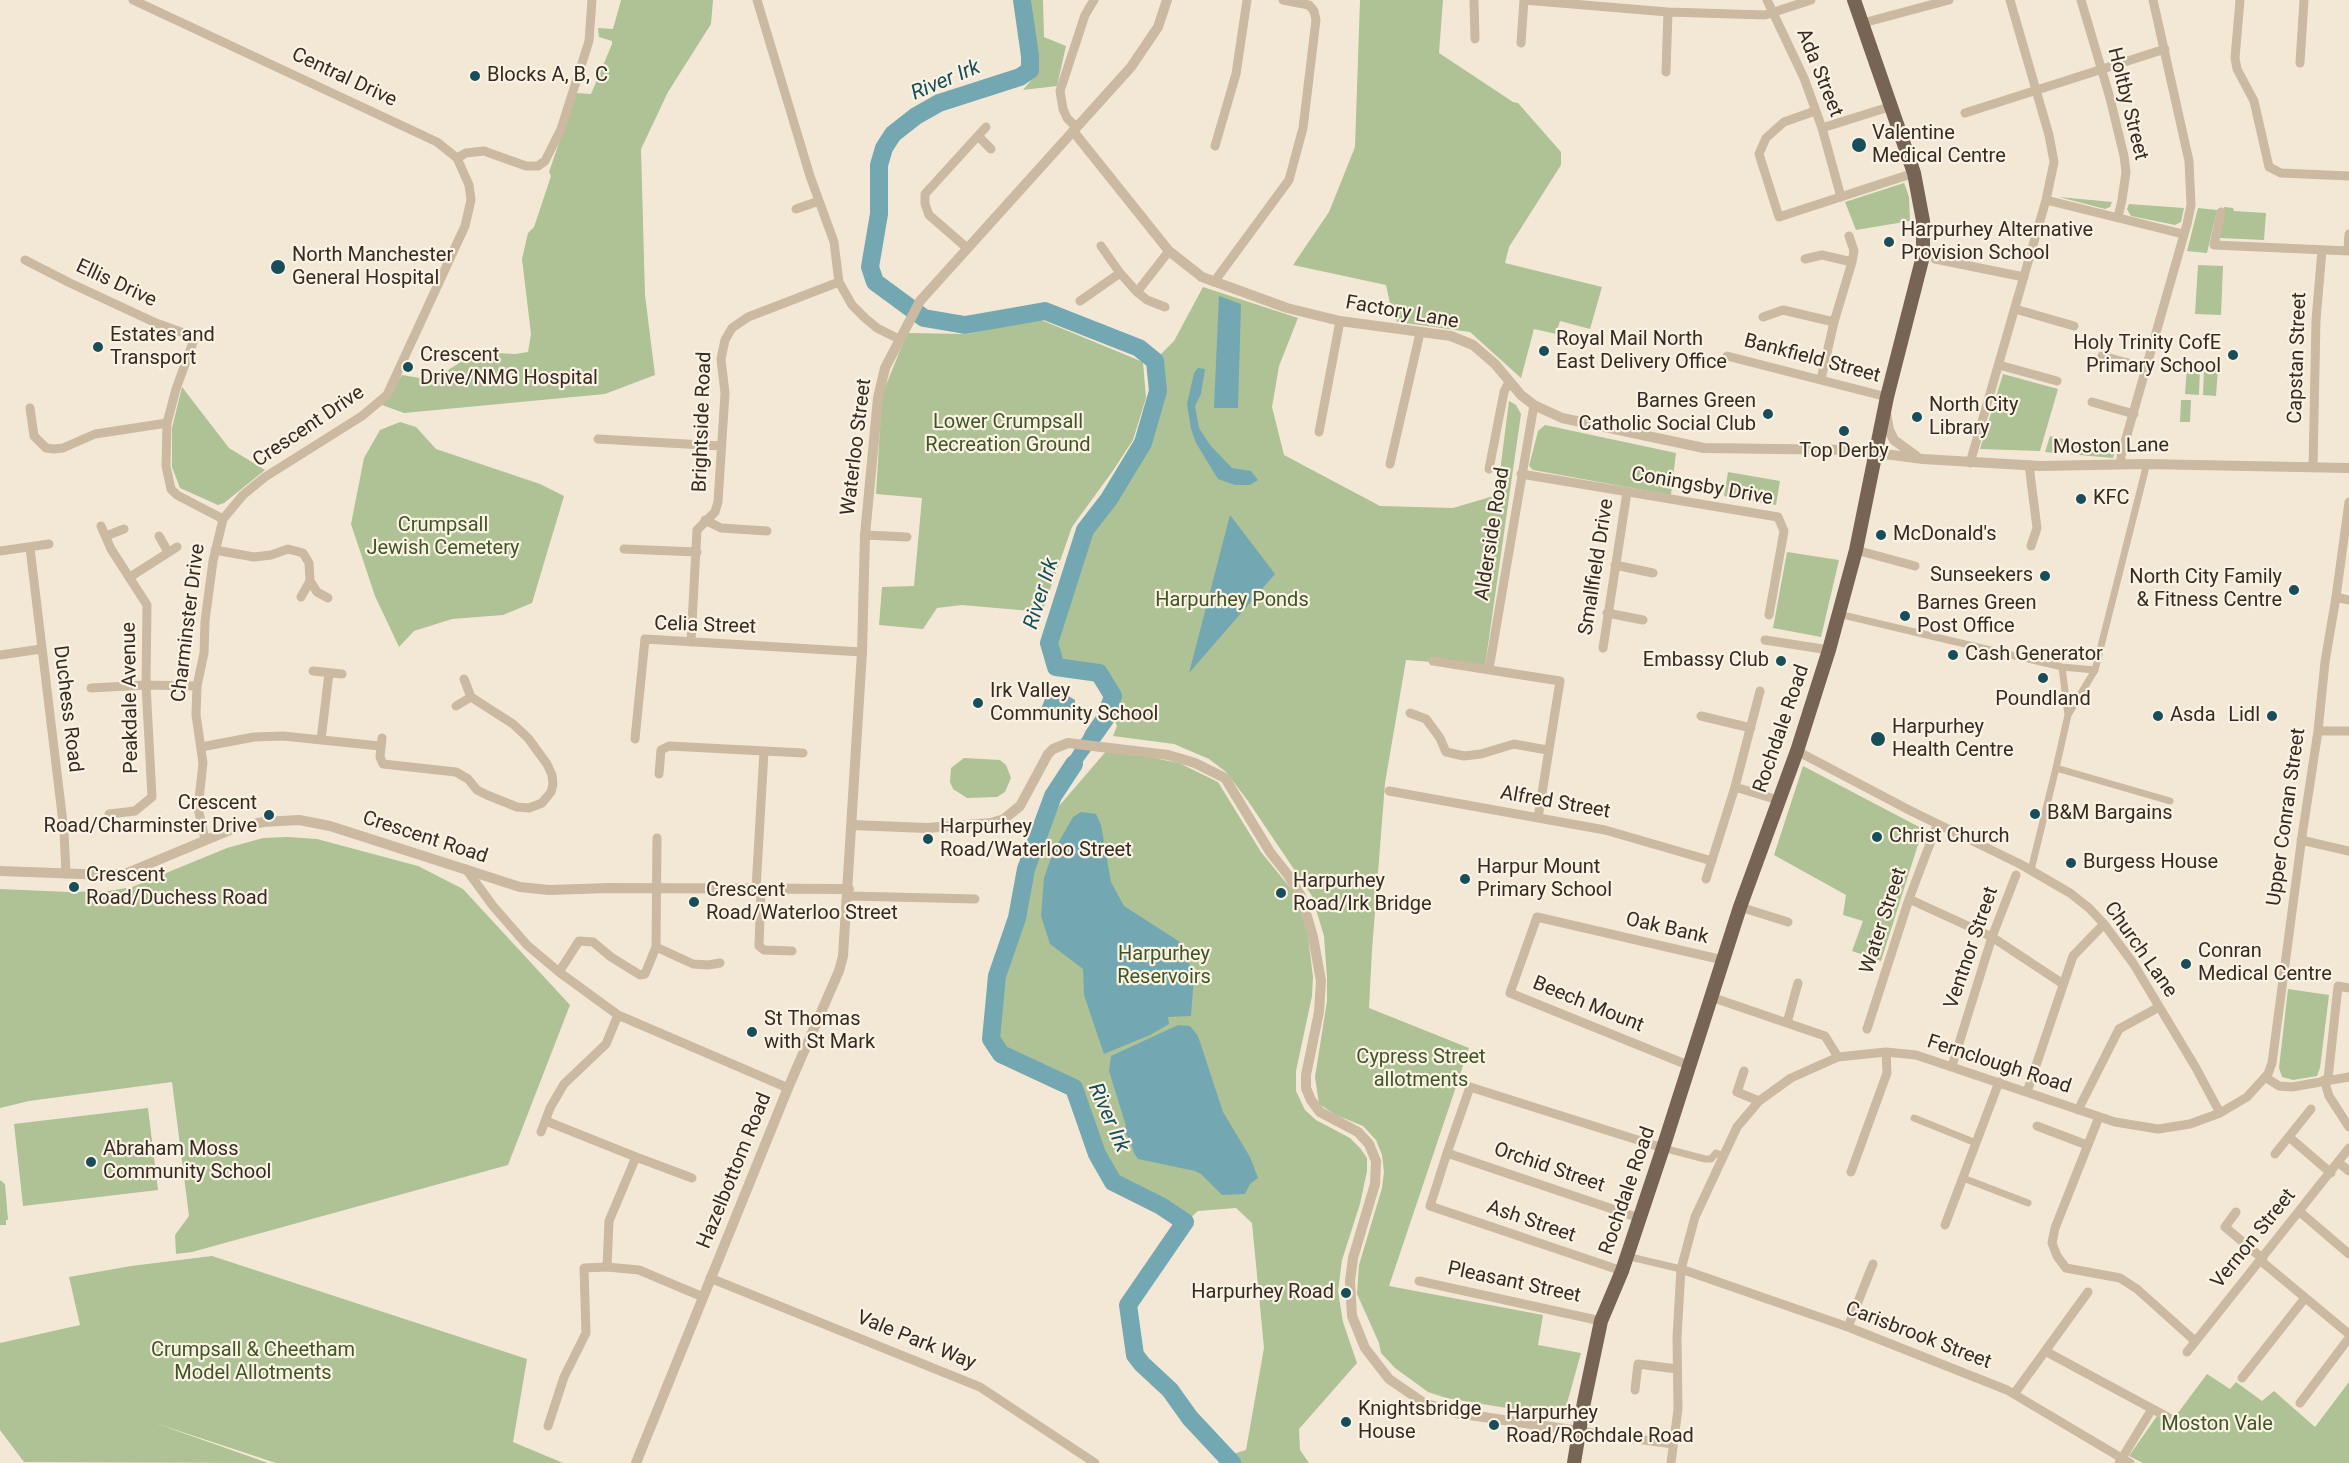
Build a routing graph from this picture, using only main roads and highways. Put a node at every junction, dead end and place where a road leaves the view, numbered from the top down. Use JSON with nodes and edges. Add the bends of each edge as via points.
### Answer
{"nodes":[{"id":1,"x":1854,"y":0,"type":"edge"},
{"id":2,"x":1574,"y":1463,"type":"edge"}],
"edges":[{"from":1,"to":2,"type":"main road","name":"Rochdale Road","via":[[1914,173],[1923,221],[1923,256],[1829,651],[1602,1321]]}]}
